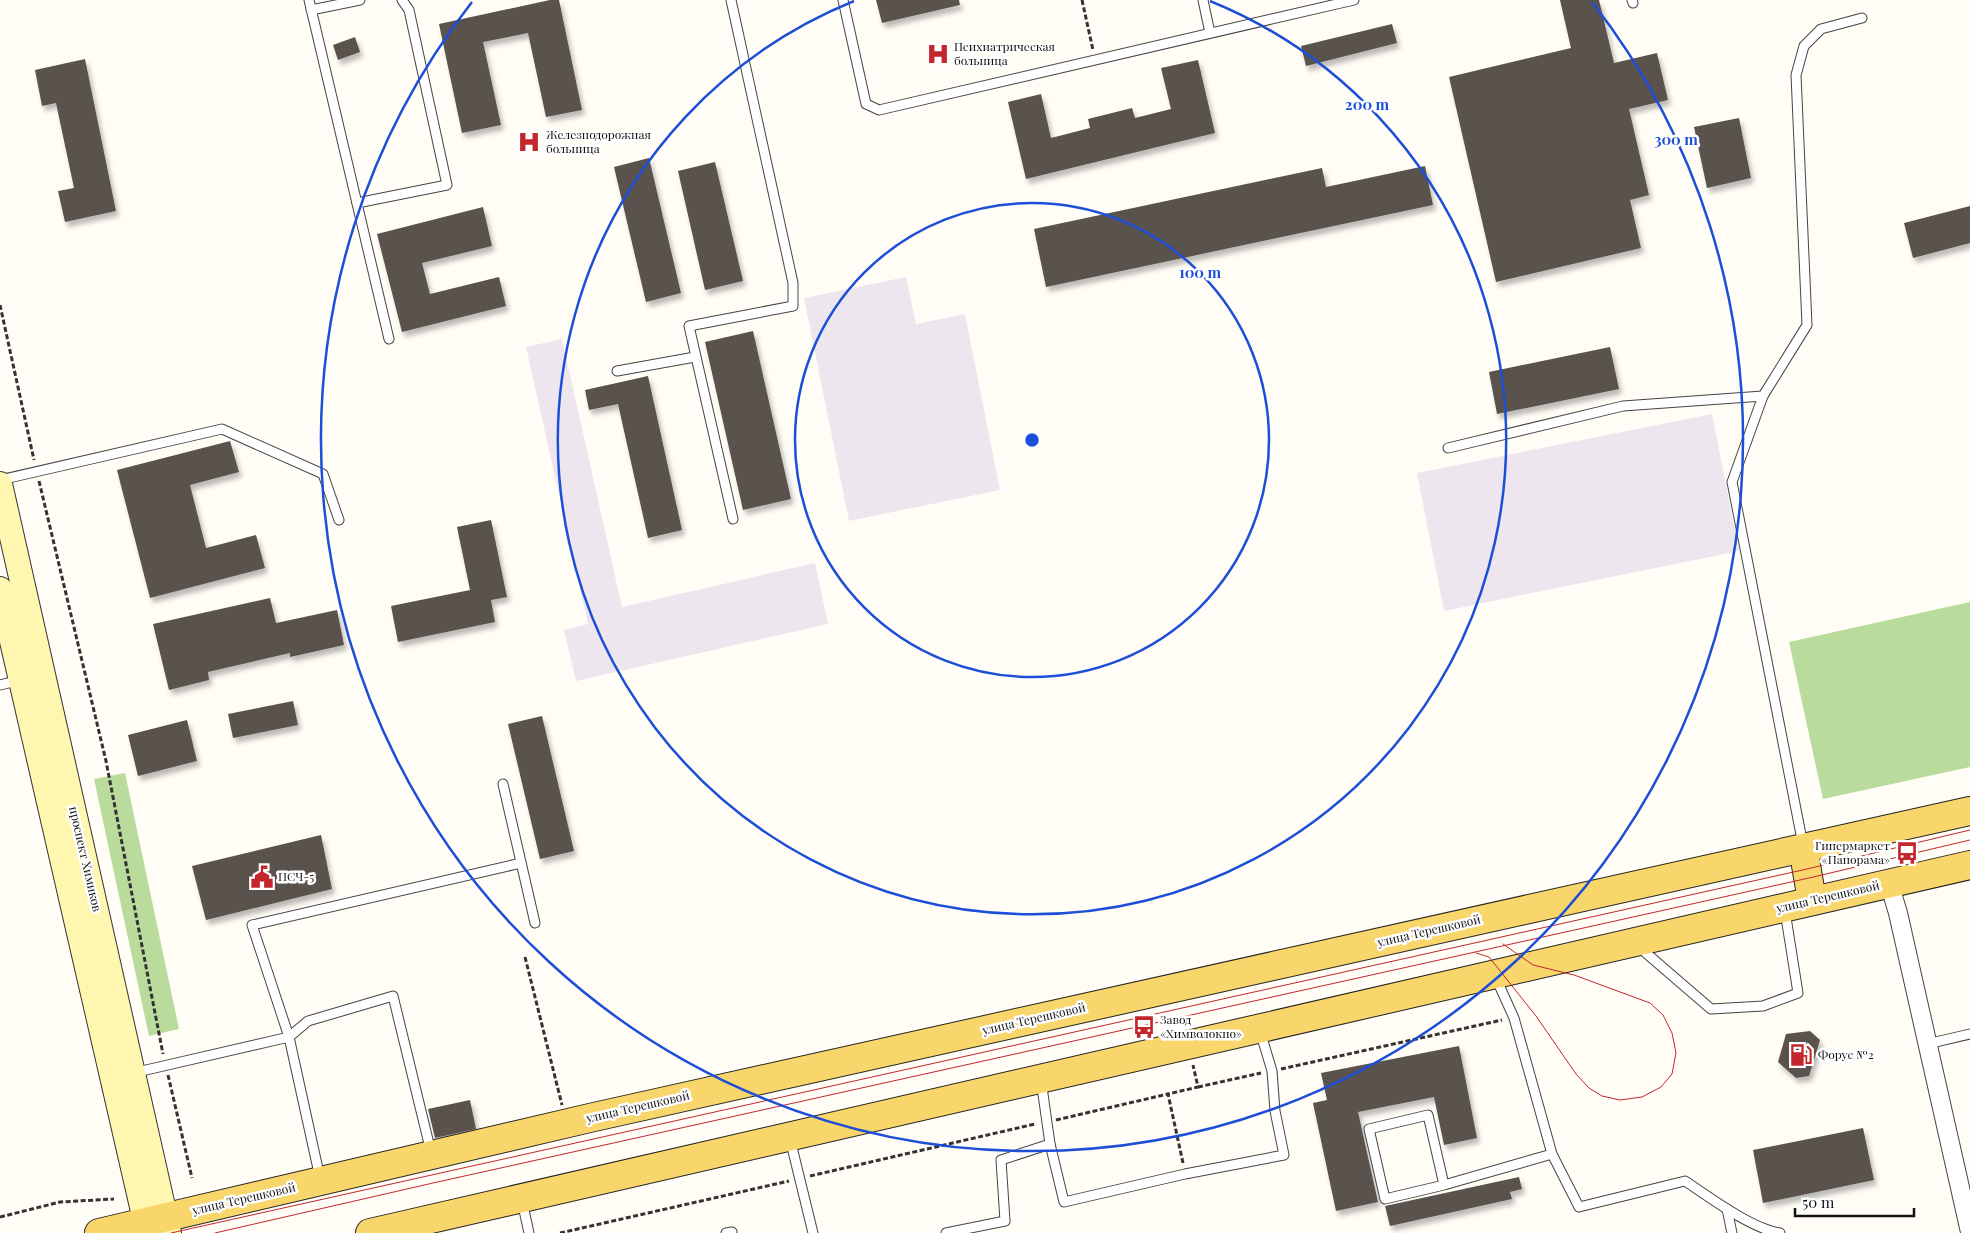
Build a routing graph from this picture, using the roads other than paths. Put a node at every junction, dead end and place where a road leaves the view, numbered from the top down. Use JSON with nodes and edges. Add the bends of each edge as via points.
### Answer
{"nodes":[{"id":1,"x":309,"y":0,"type":"edge"},
{"id":2,"x":360,"y":0,"type":"edge"},
{"id":3,"x":402,"y":0,"type":"edge"},
{"id":4,"x":731,"y":0,"type":"edge"},
{"id":5,"x":843,"y":0,"type":"edge"},
{"id":6,"x":1203,"y":0,"type":"edge"},
{"id":7,"x":1354,"y":0,"type":"edge"},
{"id":8,"x":311,"y":10,"type":"junction"},
{"id":9,"x":1862,"y":18,"type":"dead end"},
{"id":10,"x":1210,"y":33,"type":"junction"},
{"id":11,"x":357,"y":203,"type":"junction"},
{"id":12,"x":389,"y":339,"type":"dead end"},
{"id":13,"x":696,"y":356,"type":"junction"},
{"id":14,"x":617,"y":371,"type":"dead end"},
{"id":15,"x":1764,"y":396,"type":"junction"},
{"id":16,"x":1448,"y":448,"type":"dead end"},
{"id":17,"x":0,"y":480,"type":"edge"},
{"id":18,"x":0,"y":484,"type":"edge"},
{"id":19,"x":733,"y":519,"type":"dead end"},
{"id":20,"x":339,"y":520,"type":"dead end"},
{"id":21,"x":0,"y":589,"type":"edge"},
{"id":22,"x":20,"y":625,"type":"junction"},
{"id":23,"x":10,"y":683,"type":"edge"},
{"id":24,"x":504,"y":784,"type":"dead end"},
{"id":25,"x":1970,"y":811,"type":"edge"},
{"id":26,"x":1803,"y":848,"type":"junction"},
{"id":27,"x":521,"y":863,"type":"junction"},
{"id":28,"x":1970,"y":865,"type":"edge"},
{"id":29,"x":1890,"y":883,"type":"junction"},
{"id":30,"x":1812,"y":900,"type":"junction"},
{"id":31,"x":1785,"y":907,"type":"junction"},
{"id":32,"x":535,"y":923,"type":"dead end"},
{"id":33,"x":1633,"y":942,"type":"junction"},
{"id":34,"x":1494,"y":974,"type":"junction"},
{"id":35,"x":1260,"y":1028,"type":"junction"},
{"id":36,"x":1970,"y":1034,"type":"edge"},
{"id":37,"x":289,"y":1037,"type":"junction"},
{"id":38,"x":1927,"y":1044,"type":"junction"},
{"id":39,"x":133,"y":1072,"type":"junction"},
{"id":40,"x":1041,"y":1078,"type":"junction"},
{"id":41,"x":790,"y":1136,"type":"junction"},
{"id":42,"x":1050,"y":1144,"type":"junction"},
{"id":43,"x":432,"y":1154,"type":"junction"},
{"id":44,"x":1552,"y":1154,"type":"junction"},
{"id":45,"x":321,"y":1180,"type":"junction"},
{"id":46,"x":1444,"y":1184,"type":"junction"},
{"id":47,"x":522,"y":1198,"type":"junction"},
{"id":48,"x":1727,"y":1210,"type":"junction"},
{"id":49,"x":157,"y":1226,"type":"edge"},
{"id":50,"x":1970,"y":1232,"type":"edge"},
{"id":51,"x":99,"y":1233,"type":"edge"},
{"id":52,"x":370,"y":1233,"type":"edge"},
{"id":53,"x":530,"y":1233,"type":"edge"},
{"id":54,"x":813,"y":1233,"type":"edge"},
{"id":55,"x":946,"y":1233,"type":"edge"},
{"id":56,"x":1732,"y":1233,"type":"edge"},
{"id":57,"x":1780,"y":1233,"type":"edge"}],
"edges":[{"from":1,"to":8,"type":"lane"},
{"from":2,"to":8,"type":"lane"},
{"from":3,"to":11,"type":"lane","via":[[409,10],[447,185]]},
{"from":4,"to":13,"type":"lane","via":[[793,284],[793,306],[689,326]]},
{"from":5,"to":10,"type":"lane","via":[[866,104],[879,110]]},
{"from":6,"to":10,"type":"lane"},
{"from":7,"to":10,"type":"lane"},
{"from":8,"to":11,"type":"lane"},
{"from":9,"to":15,"type":"lane","via":[[1821,29],[1804,46],[1796,76],[1807,325]]},
{"from":11,"to":12,"type":"lane"},
{"from":13,"to":14,"type":"lane"},
{"from":13,"to":19,"type":"lane"},
{"from":15,"to":16,"type":"lane","via":[[1623,406]]},
{"from":15,"to":26,"type":"lane","via":[[1732,482]]},
{"from":17,"to":20,"type":"lane","via":[[222,430],[323,474]]},
{"from":18,"to":22,"type":"main road","name":"проспект Химиков"},
{"from":21,"to":22,"type":"main road","name":"проспект Химиков"},
{"from":22,"to":23,"type":"main road","name":"проспект Химиков"},
{"from":22,"to":39,"type":"main road","name":"проспект Химиков"},
{"from":23,"to":49,"type":"main road","name":"проспект Химиков"},
{"from":24,"to":27,"type":"lane"},
{"from":25,"to":26,"type":"main road","name":"улица Терешковой"},
{"from":26,"to":30,"type":"main road"},
{"from":26,"to":43,"type":"main road","name":"улица Терешковой"},
{"from":27,"to":32,"type":"lane"},
{"from":27,"to":37,"type":"lane","via":[[252,925]]},
{"from":28,"to":29,"type":"main road","name":"улица Терешковой"},
{"from":29,"to":30,"type":"main road","name":"улица Терешковой"},
{"from":29,"to":38,"type":"street"},
{"from":30,"to":31,"type":"main road","name":"улица Терешковой"},
{"from":31,"to":33,"type":"main road","name":"улица Терешковой"},
{"from":31,"to":33,"type":"lane","via":[[1798,993],[1763,1006],[1711,1008]]},
{"from":33,"to":34,"type":"main road","name":"улица Терешковой"},
{"from":34,"to":35,"type":"main road","name":"улица Терешковой"},
{"from":34,"to":44,"type":"lane","via":[[1514,1018]]},
{"from":35,"to":40,"type":"main road","name":"улица Терешковой"},
{"from":35,"to":42,"type":"lane","via":[[1272,1071],[1275,1111],[1284,1155],[1064,1202]]},
{"from":36,"to":38,"type":"lane"},
{"from":37,"to":39,"type":"lane"},
{"from":37,"to":43,"type":"lane","via":[[308,1021],[394,996]]},
{"from":37,"to":45,"type":"lane"},
{"from":38,"to":50,"type":"street"},
{"from":39,"to":49,"type":"main road","name":"проспект Химиков"},
{"from":40,"to":41,"type":"main road","name":"улица Терешковой"},
{"from":40,"to":42,"type":"lane"},
{"from":41,"to":47,"type":"main road","name":"улица Терешковой"},
{"from":41,"to":54,"type":"lane"},
{"from":42,"to":55,"type":"lane","via":[[1001,1160],[1005,1221]]},
{"from":43,"to":45,"type":"main road","name":"улица Терешковой"},
{"from":44,"to":46,"type":"lane"},
{"from":44,"to":48,"type":"lane","via":[[1579,1207],[1686,1181]]},
{"from":45,"to":49,"type":"main road","name":"улица Терешковой"},
{"from":46,"to":46,"type":"lane","via":[[1386,1198],[1369,1129],[1428,1115]]},
{"from":47,"to":52,"type":"main road","name":"улица Терешковой"},
{"from":47,"to":53,"type":"lane"},
{"from":48,"to":56,"type":"lane"},
{"from":48,"to":57,"type":"lane","via":[[1771,1232]]},
{"from":49,"to":51,"type":"main road","name":"улица Терешковой"}]}
